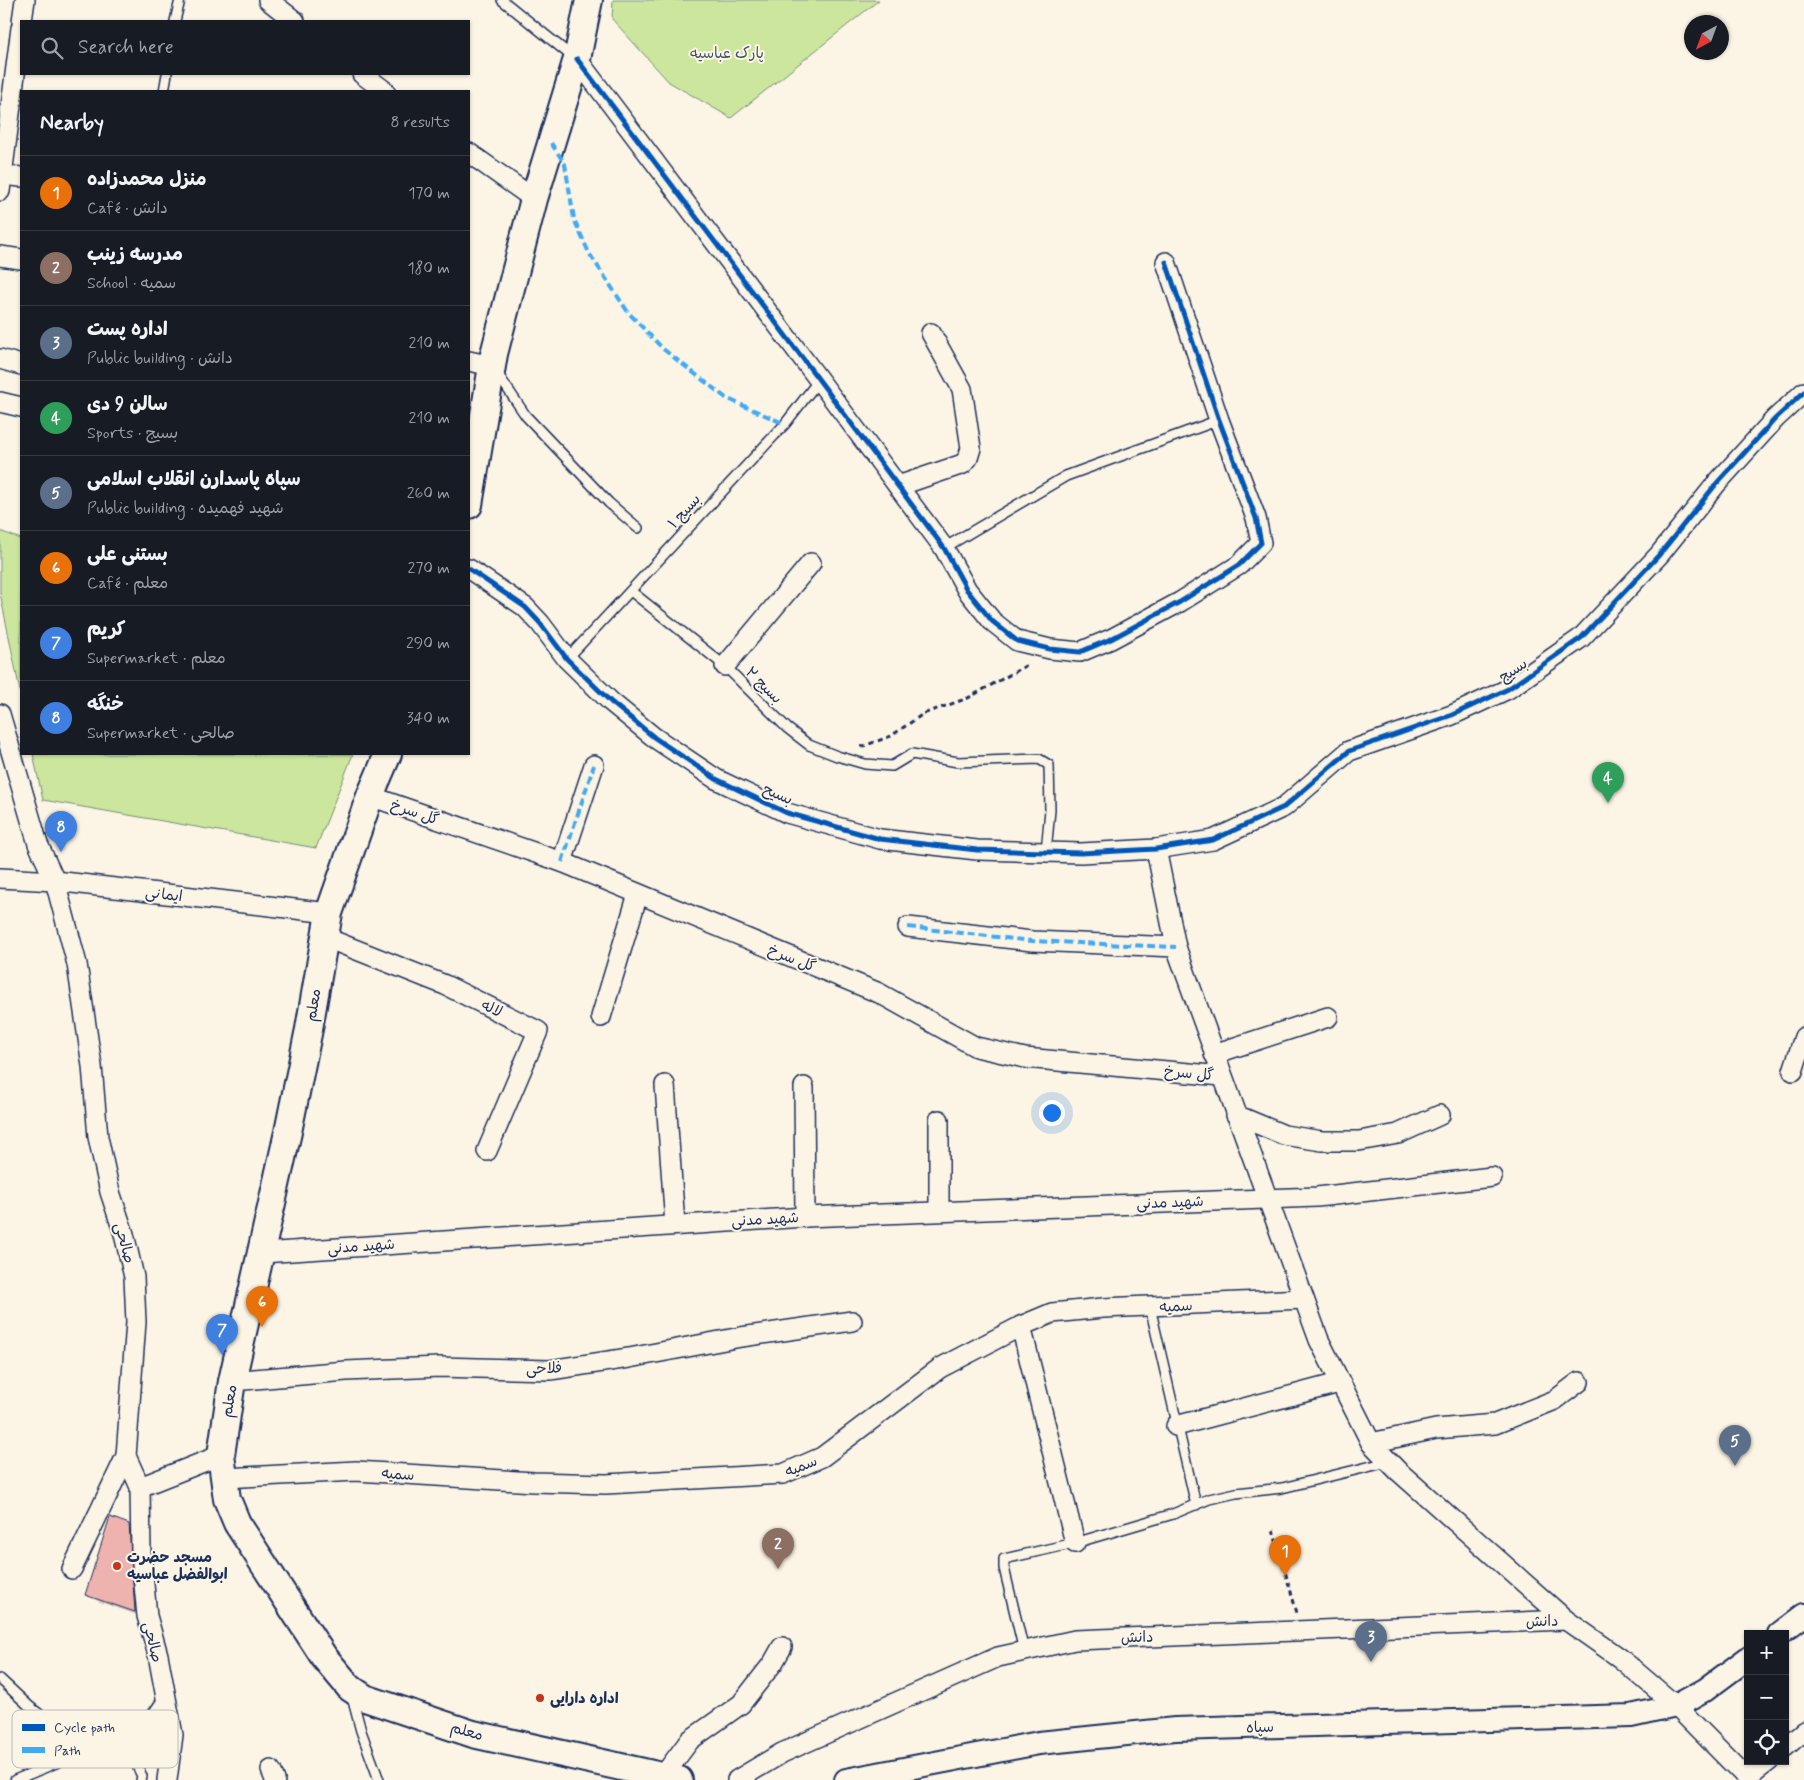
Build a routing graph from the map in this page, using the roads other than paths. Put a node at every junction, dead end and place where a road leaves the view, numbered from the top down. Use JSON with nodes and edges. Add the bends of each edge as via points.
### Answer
{"nodes":[{"id":1,"x":25,"y":0,"type":"edge"},
{"id":2,"x":180,"y":0,"type":"edge"},
{"id":3,"x":268,"y":0,"type":"edge"},
{"id":4,"x":502,"y":0,"type":"edge"},
{"id":5,"x":589,"y":0,"type":"edge"},
{"id":6,"x":22,"y":20,"type":"edge"},
{"id":7,"x":175,"y":20,"type":"edge"},
{"id":8,"x":294,"y":20,"type":"edge"},
{"id":9,"x":20,"y":36,"type":"edge"},
{"id":10,"x":576,"y":59,"type":"junction"},
{"id":11,"x":167,"y":75,"type":"edge"},
{"id":12,"x":363,"y":75,"type":"edge"},
{"id":13,"x":164,"y":90,"type":"edge"},
{"id":14,"x":384,"y":90,"type":"edge"},
{"id":15,"x":470,"y":155,"type":"edge"},
{"id":16,"x":20,"y":176,"type":"edge"},
{"id":17,"x":1,"y":183,"type":"edge"},
{"id":18,"x":534,"y":199,"type":"junction"},
{"id":19,"x":0,"y":256,"type":"edge"},
{"id":20,"x":20,"y":259,"type":"edge"},
{"id":21,"x":1166,"y":262,"type":"dead end"},
{"id":22,"x":930,"y":333,"type":"dead end"},
{"id":23,"x":0,"y":359,"type":"edge"},
{"id":24,"x":481,"y":363,"type":"edge"},
{"id":25,"x":20,"y":365,"type":"edge"},
{"id":26,"x":819,"y":380,"type":"junction"},
{"id":27,"x":1804,"y":392,"type":"edge"},
{"id":28,"x":0,"y":402,"type":"edge"},
{"id":29,"x":20,"y":407,"type":"edge"},
{"id":30,"x":1219,"y":420,"type":"junction"},
{"id":31,"x":898,"y":486,"type":"junction"},
{"id":32,"x":470,"y":494,"type":"edge"},
{"id":33,"x":638,"y":528,"type":"dead end"},
{"id":34,"x":944,"y":548,"type":"junction"},
{"id":35,"x":811,"y":563,"type":"dead end"},
{"id":36,"x":470,"y":570,"type":"edge"},
{"id":37,"x":632,"y":592,"type":"junction"},
{"id":38,"x":567,"y":659,"type":"junction"},
{"id":39,"x":725,"y":666,"type":"junction"},
{"id":40,"x":0,"y":714,"type":"edge"},
{"id":41,"x":388,"y":755,"type":"edge"},
{"id":42,"x":594,"y":765,"type":"dead end"},
{"id":43,"x":370,"y":796,"type":"junction"},
{"id":44,"x":1156,"y":850,"type":"junction"},
{"id":45,"x":1046,"y":852,"type":"junction"},
{"id":46,"x":562,"y":862,"type":"junction"},
{"id":47,"x":0,"y":878,"type":"edge"},
{"id":48,"x":55,"y":881,"type":"junction"},
{"id":49,"x":638,"y":894,"type":"junction"},
{"id":50,"x":326,"y":925,"type":"junction"},
{"id":51,"x":908,"y":927,"type":"dead end"},
{"id":52,"x":1176,"y":947,"type":"junction"},
{"id":53,"x":601,"y":1017,"type":"dead end"},
{"id":54,"x":1328,"y":1017,"type":"dead end"},
{"id":55,"x":1804,"y":1037,"type":"edge"},
{"id":56,"x":1214,"y":1054,"type":"junction"},
{"id":57,"x":1793,"y":1071,"type":"dead end"},
{"id":58,"x":1222,"y":1076,"type":"junction"},
{"id":59,"x":665,"y":1085,"type":"dead end"},
{"id":60,"x":804,"y":1087,"type":"dead end"},
{"id":61,"x":1236,"y":1115,"type":"junction"},
{"id":62,"x":1440,"y":1115,"type":"dead end"},
{"id":63,"x":939,"y":1120,"type":"dead end"},
{"id":64,"x":487,"y":1151,"type":"dead end"},
{"id":65,"x":1492,"y":1177,"type":"dead end"},
{"id":66,"x":1268,"y":1198,"type":"junction"},
{"id":67,"x":939,"y":1210,"type":"junction"},
{"id":68,"x":805,"y":1217,"type":"junction"},
{"id":69,"x":675,"y":1224,"type":"junction"},
{"id":70,"x":262,"y":1253,"type":"junction"},
{"id":71,"x":1304,"y":1299,"type":"junction"},
{"id":72,"x":1150,"y":1308,"type":"junction"},
{"id":73,"x":852,"y":1321,"type":"dead end"},
{"id":74,"x":1020,"y":1326,"type":"junction"},
{"id":75,"x":232,"y":1381,"type":"junction"},
{"id":76,"x":1579,"y":1382,"type":"dead end"},
{"id":77,"x":1339,"y":1383,"type":"junction"},
{"id":78,"x":1176,"y":1426,"type":"junction"},
{"id":79,"x":1371,"y":1443,"type":"junction"},
{"id":80,"x":126,"y":1456,"type":"junction"},
{"id":81,"x":1388,"y":1462,"type":"junction"},
{"id":82,"x":223,"y":1467,"type":"junction"},
{"id":83,"x":140,"y":1487,"type":"junction"},
{"id":84,"x":1196,"y":1505,"type":"junction"},
{"id":85,"x":1076,"y":1543,"type":"junction"},
{"id":86,"x":72,"y":1569,"type":"dead end"},
{"id":87,"x":1804,"y":1615,"type":"edge"},
{"id":88,"x":1566,"y":1620,"type":"junction"},
{"id":89,"x":1785,"y":1630,"type":"edge"},
{"id":90,"x":782,"y":1647,"type":"dead end"},
{"id":91,"x":1024,"y":1651,"type":"junction"},
{"id":92,"x":1744,"y":1661,"type":"edge"},
{"id":93,"x":0,"y":1679,"type":"edge"},
{"id":94,"x":350,"y":1688,"type":"junction"},
{"id":95,"x":165,"y":1696,"type":"junction"},
{"id":96,"x":1676,"y":1706,"type":"junction"},
{"id":97,"x":34,"y":1710,"type":"edge"},
{"id":98,"x":155,"y":1710,"type":"edge"},
{"id":99,"x":168,"y":1710,"type":"edge"},
{"id":100,"x":1804,"y":1731,"type":"edge"},
{"id":101,"x":1789,"y":1744,"type":"edge"},
{"id":102,"x":1764,"y":1765,"type":"edge"},
{"id":103,"x":44,"y":1768,"type":"edge"},
{"id":104,"x":138,"y":1768,"type":"edge"},
{"id":105,"x":671,"y":1778,"type":"edge"},
{"id":106,"x":1748,"y":1779,"type":"edge"},
{"id":107,"x":15,"y":1780,"type":"edge"},
{"id":108,"x":141,"y":1780,"type":"edge"},
{"id":109,"x":379,"y":1780,"type":"edge"},
{"id":110,"x":737,"y":1780,"type":"edge"},
{"id":111,"x":846,"y":1780,"type":"edge"}],
"edges":[{"from":1,"to":6,"type":"street"},
{"from":2,"to":7,"type":"lane"},
{"from":3,"to":8,"type":"street"},
{"from":4,"to":10,"type":"lane"},
{"from":5,"to":10,"type":"main road"},
{"from":9,"to":17,"type":"street"},
{"from":10,"to":18,"type":"main road"},
{"from":10,"to":26,"type":"street"},
{"from":11,"to":13,"type":"lane"},
{"from":12,"to":14,"type":"street"},
{"from":15,"to":18,"type":"street"},
{"from":16,"to":17,"type":"street"},
{"from":18,"to":24,"type":"main road"},
{"from":19,"to":20,"type":"street"},
{"from":21,"to":30,"type":"street"},
{"from":22,"to":31,"type":"street","via":[[962,389],[971,448],[963,464]]},
{"from":23,"to":25,"type":"street"},
{"from":24,"to":32,"type":"main road"},
{"from":24,"to":33,"type":"lane","via":[[526,416],[609,503]]},
{"from":26,"to":31,"type":"street"},
{"from":26,"to":37,"type":"lane","name":"بسیج ۱","via":[[784,424]]},
{"from":27,"to":44,"type":"street","name":"بسیج","via":[[1717,483],[1659,555],[1582,638],[1508,689],[1452,715],[1349,751],[1284,807],[1213,840]]},
{"from":28,"to":29,"type":"street"},
{"from":30,"to":34,"type":"lane","via":[[1066,476]]},
{"from":30,"to":34,"type":"street","via":[[1256,518],[1260,543],[1240,565],[1111,639],[1080,652],[1050,650],[1017,641],[992,621],[967,590]]},
{"from":31,"to":34,"type":"street"},
{"from":35,"to":39,"type":"street"},
{"from":36,"to":38,"type":"street","name":"بسیح","via":[[525,607]]},
{"from":37,"to":38,"type":"lane","name":"بسیج ۱"},
{"from":37,"to":39,"type":"lane","name":"بسیج ۲"},
{"from":38,"to":45,"type":"street","name":"بسیح","via":[[611,702],[655,738],[716,779],[787,813],[880,839],[977,850]]},
{"from":39,"to":45,"type":"lane","name":"بسیج ۲","via":[[787,728],[809,745],[837,756],[865,764],[892,766],[912,754],[958,762],[1038,759],[1049,765],[1050,810]]},
{"from":40,"to":48,"type":"street","name":"صالحی","via":[[38,844]]},
{"from":41,"to":43,"type":"main road","name":"معلم"},
{"from":42,"to":46,"type":"street"},
{"from":43,"to":46,"type":"street","name":"گل سرخ"},
{"from":43,"to":50,"type":"main road","name":"معلم"},
{"from":44,"to":45,"type":"street","name":"بسیح"},
{"from":44,"to":52,"type":"street"},
{"from":46,"to":49,"type":"street","name":"گل سرخ"},
{"from":47,"to":48,"type":"street","name":"ایمانی"},
{"from":48,"to":50,"type":"street","name":"ایمانی"},
{"from":48,"to":80,"type":"street","name":"صالحی","via":[[77,964],[92,1066],[98,1137],[134,1277],[136,1322]]},
{"from":49,"to":53,"type":"street"},
{"from":49,"to":58,"type":"street","name":"گل سرخ","via":[[879,993],[976,1047],[1025,1058]]},
{"from":50,"to":64,"type":"street","name":"لاله","via":[[538,1031]]},
{"from":50,"to":70,"type":"main road","name":"معلم","via":[[309,1029]]},
{"from":51,"to":52,"type":"street","via":[[1032,941]]},
{"from":52,"to":56,"type":"street"},
{"from":54,"to":56,"type":"street"},
{"from":55,"to":57,"type":"street"},
{"from":56,"to":58,"type":"street"},
{"from":58,"to":61,"type":"street"},
{"from":59,"to":69,"type":"street"},
{"from":60,"to":68,"type":"street"},
{"from":61,"to":62,"type":"street","via":[[1284,1135],[1359,1142],[1398,1134]]},
{"from":61,"to":66,"type":"street"},
{"from":63,"to":67,"type":"street"},
{"from":65,"to":66,"type":"street","name":"شهید مدنی","via":[[1317,1197]]},
{"from":66,"to":67,"type":"street","name":"شهید مدنی"},
{"from":66,"to":71,"type":"street"},
{"from":67,"to":68,"type":"street","name":"شهید مدنی"},
{"from":68,"to":69,"type":"street","name":"شهید مدنی"},
{"from":69,"to":70,"type":"street","name":"شهید مدنی"},
{"from":70,"to":75,"type":"main road","name":"معلم"},
{"from":71,"to":72,"type":"street","name":"سمیه"},
{"from":71,"to":77,"type":"street"},
{"from":72,"to":74,"type":"street","name":"سمیه","via":[[1052,1313]]},
{"from":72,"to":78,"type":"lane"},
{"from":73,"to":75,"type":"street","name":"فلاحی","via":[[550,1370],[440,1367]]},
{"from":74,"to":82,"type":"street","name":"سمیه","via":[[940,1368],[822,1457],[783,1474],[606,1484]]},
{"from":74,"to":85,"type":"street"},
{"from":75,"to":82,"type":"main road","name":"معلم"},
{"from":76,"to":79,"type":"street","via":[[1555,1400],[1495,1424],[1436,1429]]},
{"from":77,"to":78,"type":"street"},
{"from":77,"to":79,"type":"street"},
{"from":78,"to":84,"type":"lane"},
{"from":79,"to":81,"type":"street"},
{"from":80,"to":83,"type":"street","name":"صالحی"},
{"from":80,"to":86,"type":"street"},
{"from":81,"to":84,"type":"lane","via":[[1282,1488],[1236,1493]]},
{"from":81,"to":88,"type":"street"},
{"from":82,"to":83,"type":"street","name":"سمیه"},
{"from":82,"to":94,"type":"main road","name":"معلم","via":[[227,1499],[237,1523],[324,1658]]},
{"from":83,"to":95,"type":"street","name":"صالحی","via":[[141,1553],[147,1616]]},
{"from":84,"to":85,"type":"lane"},
{"from":85,"to":91,"type":"lane","via":[[1004,1559]]},
{"from":87,"to":89,"type":"street"},
{"from":88,"to":91,"type":"street","name":"دانش","via":[[1075,1640]]},
{"from":88,"to":96,"type":"street","via":[[1620,1658]]},
{"from":90,"to":105,"type":"street","via":[[741,1704],[690,1740]]},
{"from":91,"to":110,"type":"street","name":"دانش","via":[[998,1656],[782,1753]]},
{"from":92,"to":96,"type":"street","name":"سپاه","via":[[1705,1690]]},
{"from":93,"to":97,"type":"lane"},
{"from":94,"to":105,"type":"main road","name":"معلم","via":[[371,1700],[473,1734]]},
{"from":94,"to":109,"type":"lane"},
{"from":95,"to":98,"type":"lane"},
{"from":95,"to":99,"type":"street","name":"صالحی"},
{"from":96,"to":106,"type":"street"},
{"from":96,"to":111,"type":"street","name":"سپاه","via":[[1631,1716],[1175,1729],[1039,1743]]},
{"from":100,"to":101,"type":"street"},
{"from":102,"to":106,"type":"street"},
{"from":103,"to":107,"type":"lane"},
{"from":104,"to":108,"type":"lane"}]}
